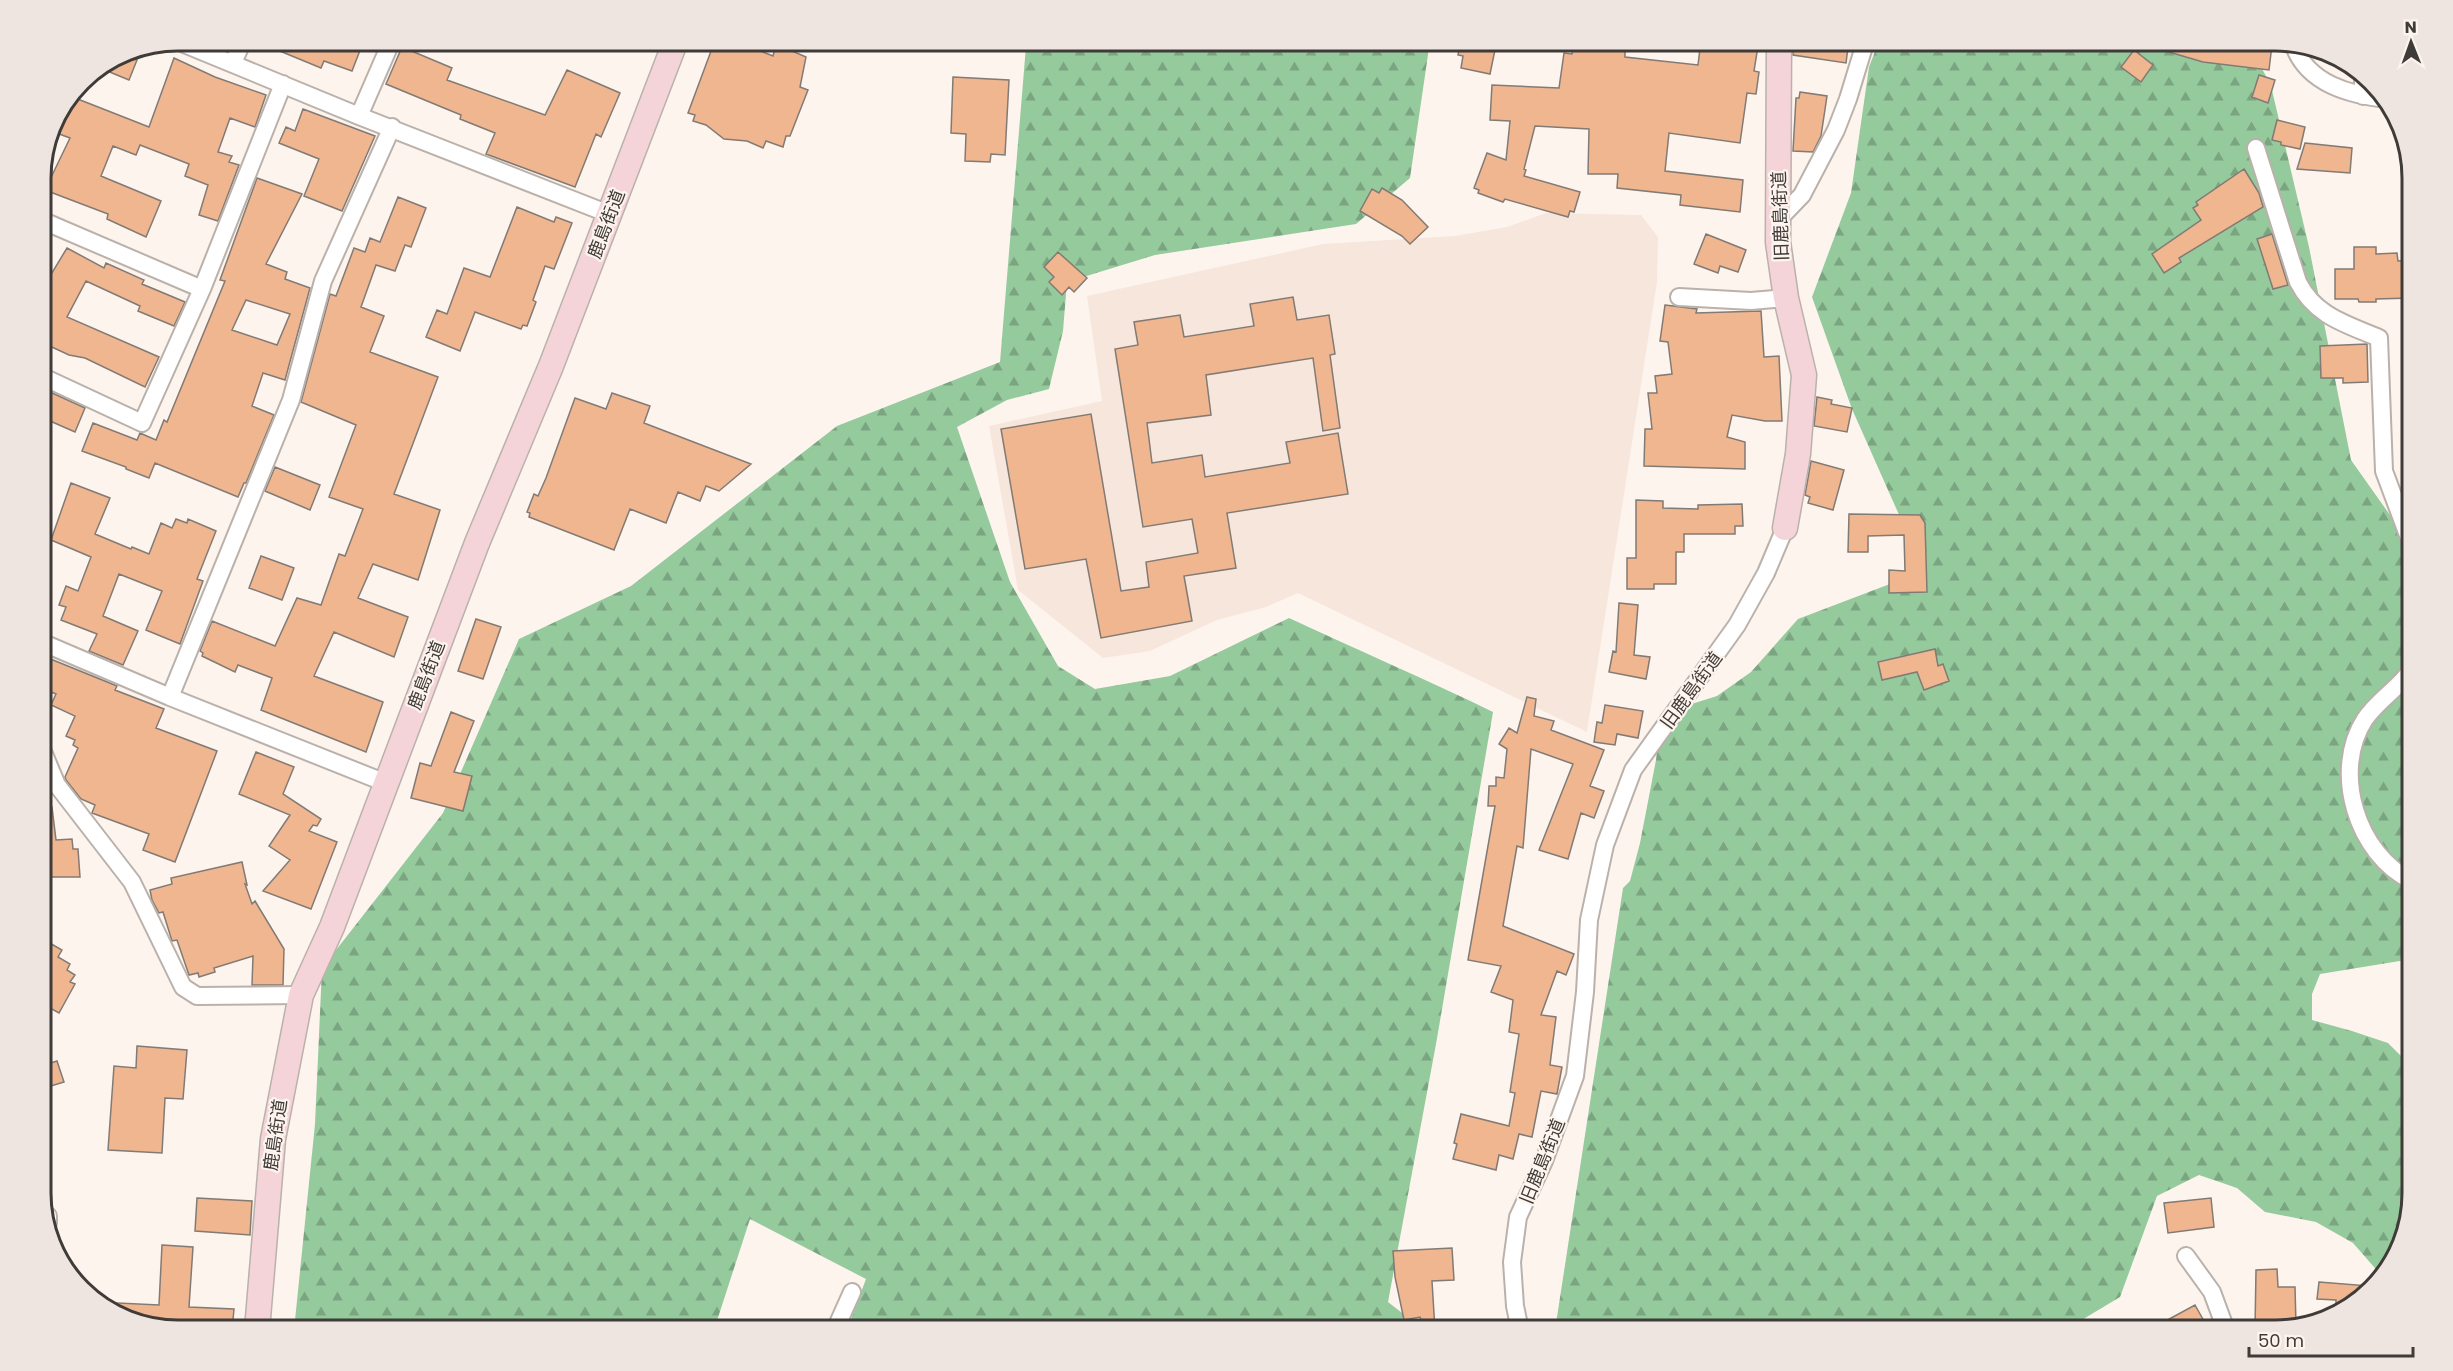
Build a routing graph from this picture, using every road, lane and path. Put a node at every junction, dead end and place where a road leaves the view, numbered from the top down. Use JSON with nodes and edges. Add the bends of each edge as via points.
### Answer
{"nodes":[{"id":1,"x":202,"y":51,"type":"edge"},
{"id":2,"x":238,"y":51,"type":"edge"},
{"id":3,"x":387,"y":51,"type":"edge"},
{"id":4,"x":672,"y":51,"type":"edge"},
{"id":5,"x":1779,"y":51,"type":"edge"},
{"id":6,"x":1863,"y":51,"type":"edge"},
{"id":7,"x":2297,"y":53,"type":"edge"},
{"id":8,"x":233,"y":63,"type":"junction"},
{"id":9,"x":283,"y":84,"type":"junction"},
{"id":10,"x":2363,"y":86,"type":"edge"},
{"id":11,"x":2363,"y":96,"type":"junction"},
{"id":12,"x":2374,"y":97,"type":"edge"},
{"id":13,"x":359,"y":116,"type":"junction"},
{"id":14,"x":392,"y":127,"type":"junction"},
{"id":15,"x":2256,"y":148,"type":"dead end"},
{"id":16,"x":609,"y":214,"type":"junction"},
{"id":17,"x":1778,"y":221,"type":"junction"},
{"id":18,"x":51,"y":224,"type":"edge"},
{"id":19,"x":202,"y":289,"type":"junction"},
{"id":20,"x":1679,"y":297,"type":"dead end"},
{"id":21,"x":1786,"y":298,"type":"junction"},
{"id":22,"x":51,"y":381,"type":"edge"},
{"id":23,"x":2402,"y":519,"type":"edge"},
{"id":24,"x":1785,"y":528,"type":"joint"},
{"id":25,"x":51,"y":646,"type":"edge"},
{"id":26,"x":2402,"y":683,"type":"edge"},
{"id":27,"x":170,"y":697,"type":"junction"},
{"id":28,"x":51,"y":771,"type":"edge"},
{"id":29,"x":386,"y":783,"type":"junction"},
{"id":30,"x":2402,"y":876,"type":"edge"},
{"id":31,"x":301,"y":995,"type":"junction"},
{"id":32,"x":2186,"y":1256,"type":"dead end"},
{"id":33,"x":852,"y":1292,"type":"dead end"},
{"id":34,"x":258,"y":1320,"type":"edge"},
{"id":35,"x":839,"y":1320,"type":"edge"},
{"id":36,"x":1518,"y":1320,"type":"edge"},
{"id":37,"x":2222,"y":1320,"type":"edge"}],
"edges":[{"from":1,"to":8,"type":"street"},
{"from":2,"to":8,"type":"street"},
{"from":3,"to":13,"type":"street"},
{"from":4,"to":16,"type":"street","name":"鹿島街道"},
{"from":5,"to":17,"type":"street","name":"旧鹿島街道"},
{"from":6,"to":17,"type":"street","via":[[1836,130],[1802,195]]},
{"from":7,"to":11,"type":"street","via":[[2323,82]]},
{"from":8,"to":9,"type":"street"},
{"from":9,"to":13,"type":"street"},
{"from":9,"to":19,"type":"street"},
{"from":10,"to":11,"type":"street"},
{"from":11,"to":12,"type":"street"},
{"from":13,"to":14,"type":"street"},
{"from":14,"to":16,"type":"street"},
{"from":14,"to":27,"type":"street","via":[[323,281],[291,400]]},
{"from":15,"to":23,"type":"street","via":[[2306,297],[2334,319],[2379,338],[2384,471]]},
{"from":16,"to":29,"type":"street","name":"鹿島街道"},
{"from":17,"to":21,"type":"street","name":"旧鹿島街道"},
{"from":18,"to":19,"type":"street"},
{"from":19,"to":22,"type":"street","via":[[142,423]]},
{"from":20,"to":21,"type":"street","via":[[1751,301]]},
{"from":21,"to":24,"type":"street","name":"旧鹿島街道","via":[[1804,375],[1798,454]]},
{"from":24,"to":36,"type":"street","name":"旧鹿島街道","via":[[1737,625],[1633,770],[1605,845],[1589,920],[1575,1076],[1544,1161],[1518,1217],[1512,1262]]},
{"from":25,"to":27,"type":"street"},
{"from":26,"to":30,"type":"street","via":[[2365,720],[2355,741],[2350,780],[2360,827],[2373,848]]},
{"from":27,"to":29,"type":"street"},
{"from":28,"to":31,"type":"street","via":[[57,785],[132,882],[183,987],[197,996]]},
{"from":29,"to":31,"type":"street","name":"鹿島街道","via":[[332,927]]},
{"from":31,"to":34,"type":"street","name":"鹿島街道","via":[[273,1139]]},
{"from":32,"to":37,"type":"street","via":[[2212,1292]]},
{"from":33,"to":35,"type":"street"}]}
